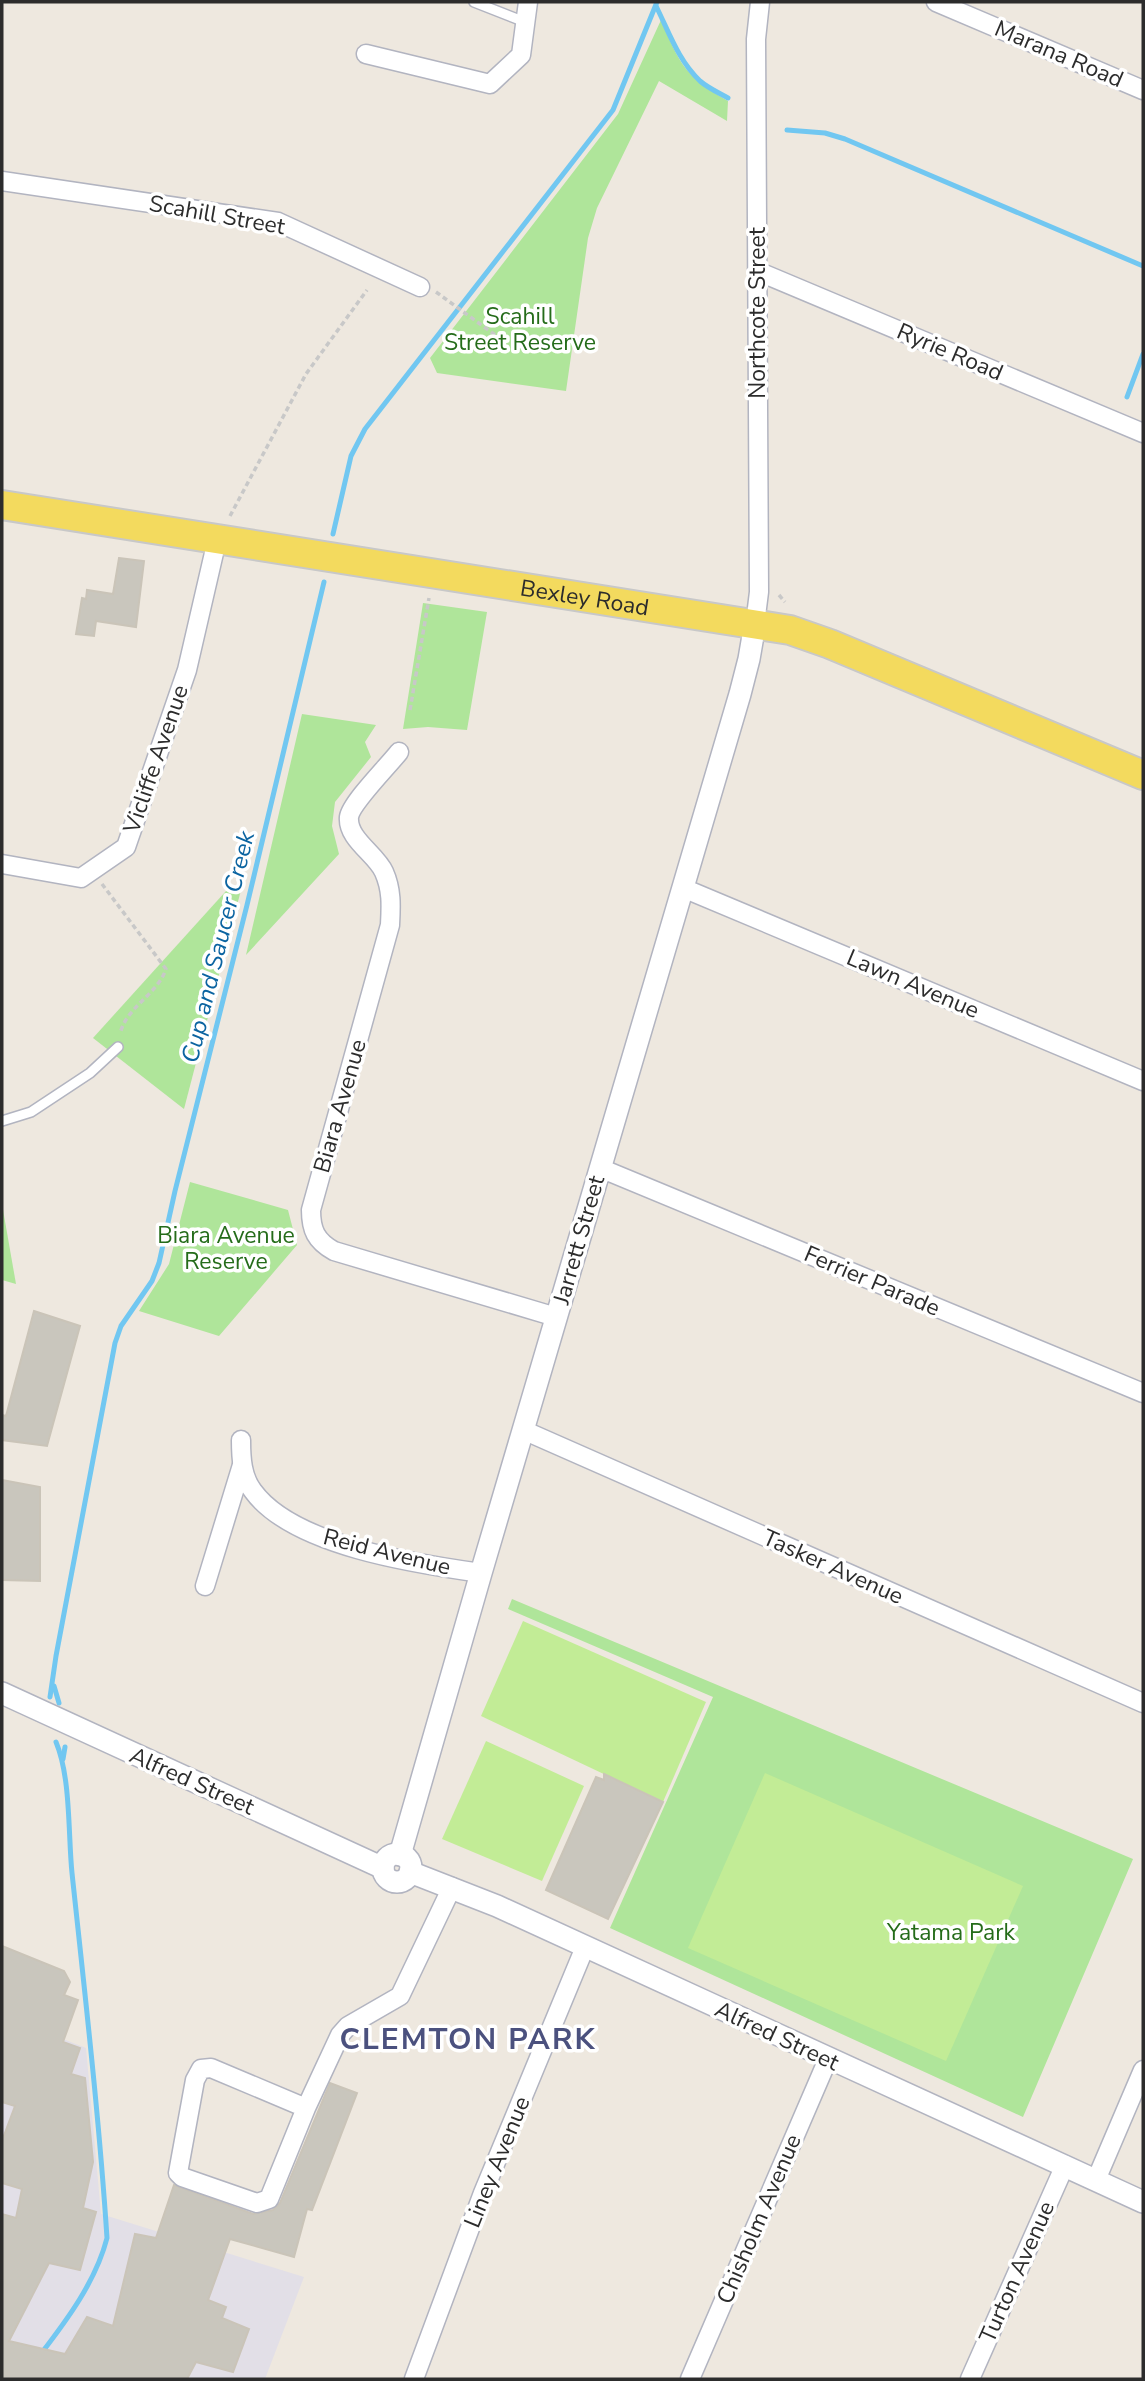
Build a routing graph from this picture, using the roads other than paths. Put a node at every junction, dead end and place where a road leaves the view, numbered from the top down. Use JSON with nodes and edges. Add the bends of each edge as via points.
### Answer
{"nodes":[{"id":1,"x":474,"y":2,"type":"edge"},
{"id":2,"x":528,"y":2,"type":"edge"},
{"id":3,"x":760,"y":2,"type":"edge"},
{"id":4,"x":936,"y":2,"type":"edge"},
{"id":5,"x":525,"y":22,"type":"junction"},
{"id":6,"x":366,"y":54,"type":"dead end"},
{"id":7,"x":1143,"y":90,"type":"edge"},
{"id":8,"x":2,"y":181,"type":"edge"},
{"id":9,"x":757,"y":271,"type":"junction"},
{"id":10,"x":420,"y":287,"type":"dead end"},
{"id":11,"x":1143,"y":433,"type":"edge"},
{"id":12,"x":2,"y":505,"type":"edge"},
{"id":13,"x":224,"y":528,"type":"junction"},
{"id":14,"x":755,"y":624,"type":"junction"},
{"id":15,"x":399,"y":752,"type":"dead end"},
{"id":16,"x":1143,"y":775,"type":"edge"},
{"id":17,"x":2,"y":864,"type":"edge"},
{"id":18,"x":683,"y":888,"type":"junction"},
{"id":19,"x":118,"y":1046,"type":"road end"},
{"id":20,"x":1143,"y":1081,"type":"edge"},
{"id":21,"x":2,"y":1121,"type":"edge"},
{"id":22,"x":600,"y":1168,"type":"junction"},
{"id":23,"x":556,"y":1317,"type":"junction"},
{"id":24,"x":1143,"y":1393,"type":"edge"},
{"id":25,"x":523,"y":1430,"type":"junction"},
{"id":26,"x":241,"y":1440,"type":"dead end"},
{"id":27,"x":242,"y":1465,"type":"junction"},
{"id":28,"x":481,"y":1573,"type":"junction"},
{"id":29,"x":205,"y":1586,"type":"dead end"},
{"id":30,"x":2,"y":1693,"type":"edge"},
{"id":31,"x":1143,"y":1703,"type":"edge"},
{"id":32,"x":398,"y":1865,"type":"junction"},
{"id":33,"x":452,"y":1887,"type":"junction"},
{"id":34,"x":585,"y":1947,"type":"junction"},
{"id":35,"x":828,"y":2059,"type":"junction"},
{"id":36,"x":1143,"y":2070,"type":"edge"},
{"id":37,"x":306,"y":2108,"type":"junction"},
{"id":38,"x":1065,"y":2165,"type":"junction"},
{"id":39,"x":1096,"y":2179,"type":"junction"},
{"id":40,"x":1143,"y":2202,"type":"edge"},
{"id":41,"x":414,"y":2379,"type":"edge"},
{"id":42,"x":690,"y":2379,"type":"edge"},
{"id":43,"x":970,"y":2379,"type":"edge"}],
"edges":[{"from":1,"to":5,"type":"lane"},
{"from":2,"to":5,"type":"street"},
{"from":3,"to":9,"type":"street","name":"Northcote Street","via":[[756,39]]},
{"from":4,"to":7,"type":"street","name":"Marana Road"},
{"from":5,"to":6,"type":"street","via":[[521,55],[490,84]]},
{"from":8,"to":10,"type":"street","name":"Scahill Street","via":[[278,222]]},
{"from":9,"to":11,"type":"street","name":"Ryrie Road"},
{"from":9,"to":14,"type":"street","name":"Northcote Street","via":[[759,592]]},
{"from":12,"to":13,"type":"main road","name":"Bexley Road"},
{"from":13,"to":14,"type":"main road","name":"Bexley Road","via":[[319,555]]},
{"from":13,"to":17,"type":"street","name":"Vicliffe Avenue","via":[[187,670],[126,847],[81,878]]},
{"from":14,"to":16,"type":"main road","name":"Bexley Road","via":[[830,644]]},
{"from":14,"to":18,"type":"street","name":"Jarrett Street","via":[[740,694]]},
{"from":15,"to":23,"type":"street","name":"Biara Avenue","via":[[349,817],[352,832],[383,869],[392,897],[390,925],[311,1223],[315,1235],[334,1251]]},
{"from":18,"to":20,"type":"street","name":"Lawn Avenue"},
{"from":18,"to":22,"type":"street","name":"Jarrett Street"},
{"from":19,"to":21,"type":"lane","via":[[90,1073],[32,1112]]},
{"from":22,"to":23,"type":"street","name":"Jarrett Street"},
{"from":22,"to":24,"type":"street","name":"Ferrier Parade"},
{"from":23,"to":25,"type":"street","name":"Jarrett Street"},
{"from":25,"to":28,"type":"street","name":"Jarrett Street"},
{"from":25,"to":31,"type":"street","name":"Tasker Avenue"},
{"from":26,"to":27,"type":"street","name":"Reid Avenue"},
{"from":27,"to":28,"type":"street","name":"Reid Avenue","via":[[252,1491],[274,1511],[321,1538],[417,1564]]},
{"from":27,"to":29,"type":"street","name":"Reid Avenue"},
{"from":28,"to":32,"type":"street","name":"Jarrett Street"},
{"from":30,"to":32,"type":"street","name":"Alfred Street"},
{"from":32,"to":33,"type":"street","name":"Alfred Street"},
{"from":33,"to":34,"type":"street","name":"Alfred Street"},
{"from":33,"to":37,"type":"street","via":[[400,1996],[340,2035]]},
{"from":34,"to":35,"type":"street","name":"Alfred Street"},
{"from":34,"to":41,"type":"street","name":"Liney Avenue","via":[[483,2193]]},
{"from":35,"to":38,"type":"street","name":"Alfred Street"},
{"from":35,"to":42,"type":"street","name":"Chisholm Avenue"},
{"from":36,"to":39,"type":"street"},
{"from":37,"to":37,"type":"street","via":[[269,2199],[262,2203],[178,2173],[201,2069],[211,2068]]},
{"from":38,"to":39,"type":"street","name":"Alfred Street"},
{"from":38,"to":43,"type":"street","name":"Turton Avenue"},
{"from":39,"to":40,"type":"street","name":"Alfred Street"}]}
